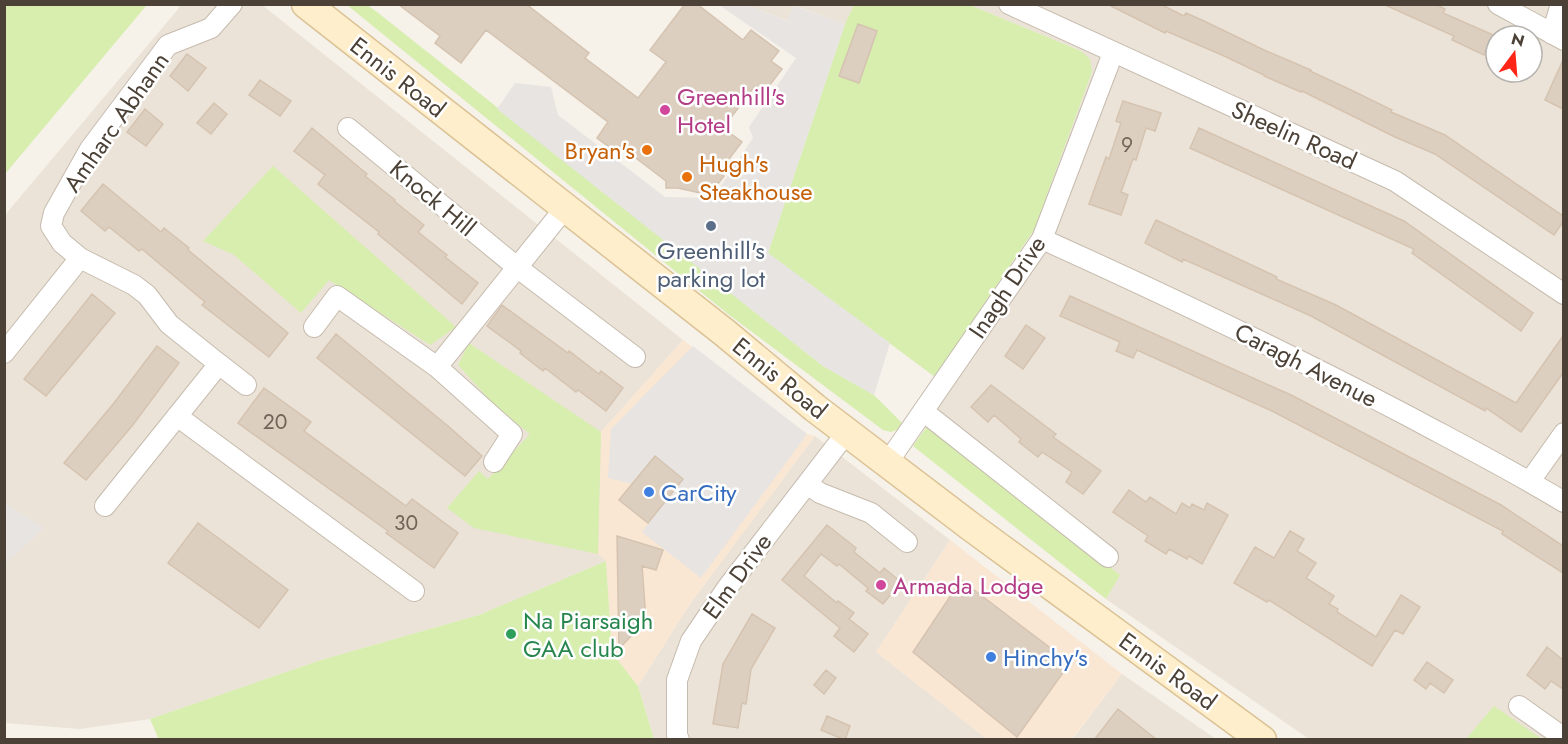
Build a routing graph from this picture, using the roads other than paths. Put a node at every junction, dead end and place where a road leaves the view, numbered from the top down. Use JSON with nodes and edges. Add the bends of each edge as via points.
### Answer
{"nodes":[{"id":1,"x":306,"y":4,"type":"edge"},
{"id":2,"x":1009,"y":4,"type":"edge"},
{"id":3,"x":1497,"y":4,"type":"edge"},
{"id":4,"x":1561,"y":4,"type":"edge"},
{"id":5,"x":230,"y":5,"type":"edge"},
{"id":6,"x":1558,"y":37,"type":"edge"},
{"id":7,"x":1113,"y":53,"type":"junction"},
{"id":8,"x":348,"y":128,"type":"dead end"},
{"id":9,"x":565,"y":208,"type":"junction"},
{"id":10,"x":1042,"y":239,"type":"junction"},
{"id":11,"x":80,"y":258,"type":"junction"},
{"id":12,"x":518,"y":268,"type":"junction"},
{"id":13,"x":1563,"y":294,"type":"edge"},
{"id":14,"x":314,"y":327,"type":"dead end"},
{"id":15,"x":4,"y":353,"type":"edge"},
{"id":16,"x":635,"y":357,"type":"dead end"},
{"id":17,"x":219,"y":364,"type":"junction"},
{"id":18,"x":437,"y":367,"type":"junction"},
{"id":19,"x":246,"y":385,"type":"dead end"},
{"id":20,"x":923,"y":411,"type":"junction"},
{"id":21,"x":177,"y":416,"type":"junction"},
{"id":22,"x":847,"y":432,"type":"junction"},
{"id":23,"x":1563,"y":433,"type":"edge"},
{"id":24,"x":494,"y":462,"type":"dead end"},
{"id":25,"x":888,"y":462,"type":"junction"},
{"id":26,"x":1530,"y":481,"type":"junction"},
{"id":27,"x":807,"y":484,"type":"junction"},
{"id":28,"x":1563,"y":502,"type":"edge"},
{"id":29,"x":105,"y":506,"type":"dead end"},
{"id":30,"x":907,"y":542,"type":"dead end"},
{"id":31,"x":1108,"y":557,"type":"dead end"},
{"id":32,"x":414,"y":591,"type":"dead end"},
{"id":33,"x":1519,"y":706,"type":"dead end"},
{"id":34,"x":1563,"y":738,"type":"edge"},
{"id":35,"x":679,"y":740,"type":"edge"},
{"id":36,"x":1262,"y":740,"type":"edge"}],
"edges":[{"from":1,"to":9,"type":"main road","name":"Ennis Road"},
{"from":2,"to":7,"type":"street","name":"Sheelin Road"},
{"from":3,"to":6,"type":"street"},
{"from":4,"to":6,"type":"street"},
{"from":5,"to":11,"type":"street","name":"Amharc Abhann","via":[[211,28],[168,45],[90,149],[54,213],[51,226],[62,243]]},
{"from":7,"to":10,"type":"street","name":"Inagh Drive"},
{"from":7,"to":13,"type":"street","name":"Sheelin Road","via":[[1395,181]]},
{"from":8,"to":12,"type":"street","name":"Knock Hill"},
{"from":9,"to":12,"type":"street"},
{"from":9,"to":22,"type":"main road","name":"Ennis Road"},
{"from":10,"to":20,"type":"street","name":"Inagh Drive"},
{"from":10,"to":26,"type":"street","name":"Caragh Avenue","via":[[1322,371]]},
{"from":11,"to":15,"type":"street"},
{"from":11,"to":17,"type":"street","name":"Amharc Abhann","via":[[134,285],[147,295],[168,324]]},
{"from":12,"to":16,"type":"street","name":"Knock Hill"},
{"from":12,"to":18,"type":"street"},
{"from":14,"to":18,"type":"street","via":[[338,296]]},
{"from":17,"to":19,"type":"street","name":"Amharc Abhann"},
{"from":17,"to":21,"type":"street"},
{"from":18,"to":24,"type":"street","via":[[512,435]]},
{"from":20,"to":25,"type":"street","name":"Inagh Drive"},
{"from":20,"to":31,"type":"street"},
{"from":21,"to":29,"type":"street"},
{"from":21,"to":32,"type":"street"},
{"from":22,"to":25,"type":"main road","name":"Ennis Road"},
{"from":22,"to":27,"type":"street","name":"Elm Drive"},
{"from":23,"to":26,"type":"street"},
{"from":25,"to":36,"type":"main road","name":"Ennis Road"},
{"from":26,"to":28,"type":"street","name":"Caragh Avenue"},
{"from":27,"to":30,"type":"street","via":[[872,513]]},
{"from":27,"to":35,"type":"street","name":"Elm Drive","via":[[691,641],[677,680]]},
{"from":33,"to":34,"type":"street"}]}
